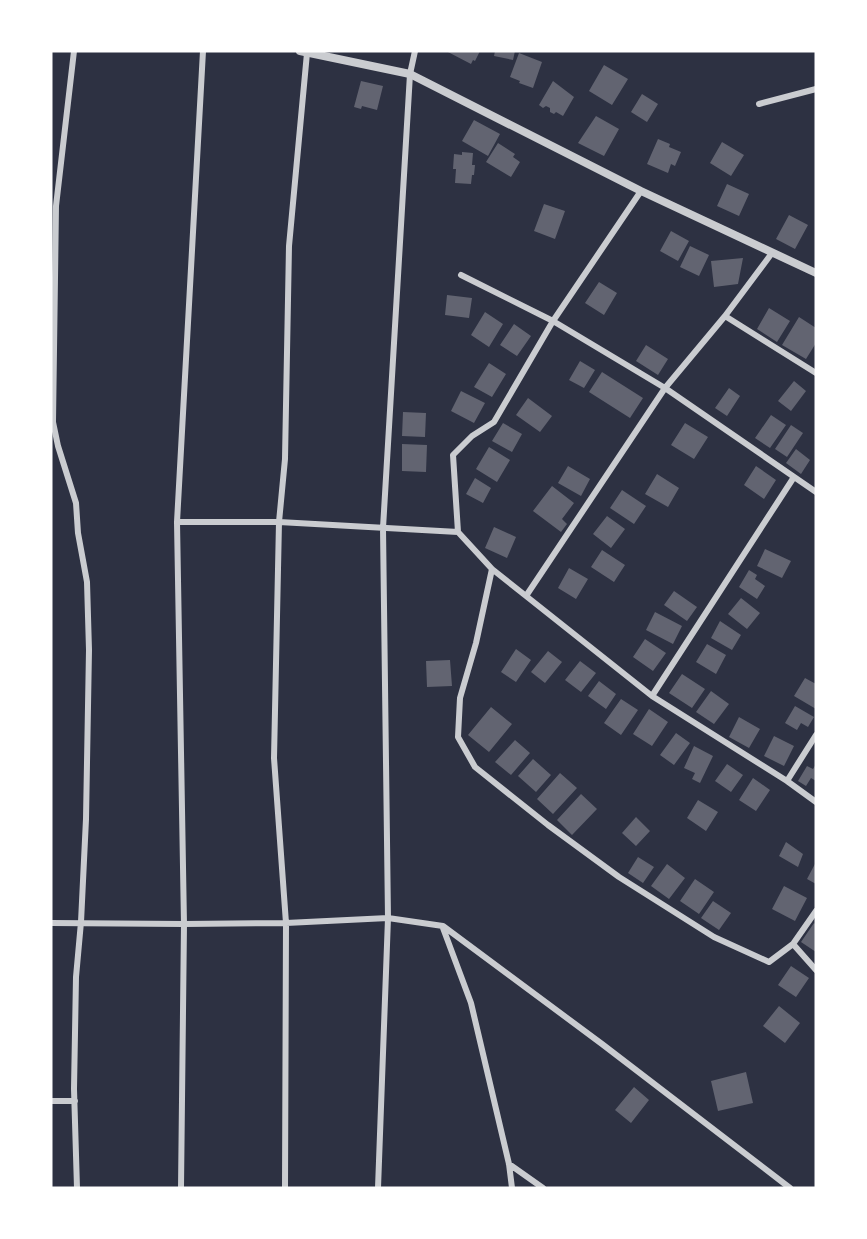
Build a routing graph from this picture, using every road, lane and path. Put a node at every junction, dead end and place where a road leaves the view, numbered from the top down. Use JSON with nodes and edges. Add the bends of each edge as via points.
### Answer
{"nodes":[{"id":1,"x":74,"y":51,"type":"edge"},
{"id":2,"x":203,"y":51,"type":"edge"},
{"id":3,"x":415,"y":51,"type":"edge"},
{"id":4,"x":303,"y":52,"type":"edge"},
{"id":5,"x":410,"y":74,"type":"junction"},
{"id":6,"x":816,"y":89,"type":"edge"},
{"id":7,"x":759,"y":104,"type":"dead end"},
{"id":8,"x":641,"y":191,"type":"junction"},
{"id":9,"x":772,"y":253,"type":"junction"},
{"id":10,"x":816,"y":273,"type":"edge"},
{"id":11,"x":461,"y":275,"type":"dead end"},
{"id":12,"x":724,"y":316,"type":"junction"},
{"id":13,"x":553,"y":321,"type":"junction"},
{"id":14,"x":816,"y":373,"type":"edge"},
{"id":15,"x":665,"y":388,"type":"junction"},
{"id":16,"x":794,"y":477,"type":"junction"},
{"id":17,"x":816,"y":492,"type":"edge"},
{"id":18,"x":177,"y":522,"type":"junction"},
{"id":19,"x":279,"y":522,"type":"junction"},
{"id":20,"x":383,"y":528,"type":"junction"},
{"id":21,"x":458,"y":532,"type":"junction"},
{"id":22,"x":492,"y":569,"type":"junction"},
{"id":23,"x":526,"y":596,"type":"junction"},
{"id":24,"x":652,"y":696,"type":"junction"},
{"id":25,"x":816,"y":735,"type":"edge"},
{"id":26,"x":787,"y":781,"type":"junction"},
{"id":27,"x":816,"y":802,"type":"edge"},
{"id":28,"x":816,"y":911,"type":"edge"},
{"id":29,"x":388,"y":918,"type":"junction"},
{"id":30,"x":81,"y":922,"type":"junction"},
{"id":31,"x":286,"y":922,"type":"junction"},
{"id":32,"x":51,"y":923,"type":"edge"},
{"id":33,"x":184,"y":924,"type":"junction"},
{"id":34,"x":443,"y":927,"type":"junction"},
{"id":35,"x":793,"y":944,"type":"junction"},
{"id":36,"x":816,"y":970,"type":"edge"},
{"id":37,"x":51,"y":1101,"type":"edge"},
{"id":38,"x":75,"y":1101,"type":"junction"},
{"id":39,"x":509,"y":1164,"type":"junction"},
{"id":40,"x":77,"y":1188,"type":"edge"},
{"id":41,"x":181,"y":1188,"type":"edge"},
{"id":42,"x":285,"y":1188,"type":"edge"},
{"id":43,"x":378,"y":1188,"type":"edge"},
{"id":44,"x":512,"y":1188,"type":"edge"},
{"id":45,"x":543,"y":1188,"type":"edge"},
{"id":46,"x":790,"y":1188,"type":"edge"}],
"edges":[{"from":1,"to":30,"type":"street","via":[[56,206],[53,422],[76,503],[87,582],[89,650]]},
{"from":2,"to":18,"type":"street"},
{"from":3,"to":5,"type":"street"},
{"from":4,"to":5,"type":"street"},
{"from":4,"to":19,"type":"street","via":[[289,246],[285,459]]},
{"from":5,"to":8,"type":"street"},
{"from":5,"to":20,"type":"street"},
{"from":6,"to":7,"type":"street"},
{"from":8,"to":9,"type":"street"},
{"from":8,"to":13,"type":"street"},
{"from":9,"to":10,"type":"street"},
{"from":9,"to":12,"type":"street"},
{"from":11,"to":13,"type":"street"},
{"from":12,"to":14,"type":"street"},
{"from":12,"to":15,"type":"street"},
{"from":13,"to":15,"type":"street"},
{"from":13,"to":21,"type":"street","via":[[494,422],[453,455]]},
{"from":15,"to":16,"type":"street"},
{"from":15,"to":23,"type":"street"},
{"from":16,"to":17,"type":"street"},
{"from":16,"to":24,"type":"street"},
{"from":18,"to":19,"type":"street"},
{"from":18,"to":33,"type":"street"},
{"from":19,"to":20,"type":"street"},
{"from":19,"to":31,"type":"street","via":[[274,758]]},
{"from":20,"to":21,"type":"street"},
{"from":20,"to":29,"type":"street"},
{"from":21,"to":22,"type":"street"},
{"from":22,"to":23,"type":"street"},
{"from":22,"to":35,"type":"street","via":[[460,698],[458,737],[475,767],[619,877],[714,937],[769,962]]},
{"from":23,"to":24,"type":"street"},
{"from":24,"to":26,"type":"street"},
{"from":25,"to":26,"type":"street"},
{"from":26,"to":27,"type":"street"},
{"from":28,"to":35,"type":"street"},
{"from":29,"to":31,"type":"street"},
{"from":29,"to":34,"type":"street"},
{"from":29,"to":43,"type":"street"},
{"from":30,"to":32,"type":"street"},
{"from":30,"to":33,"type":"street"},
{"from":30,"to":38,"type":"street","via":[[76,977]]},
{"from":31,"to":33,"type":"street"},
{"from":31,"to":42,"type":"street"},
{"from":33,"to":41,"type":"street"},
{"from":34,"to":39,"type":"street","via":[[471,1003]]},
{"from":34,"to":46,"type":"street"},
{"from":35,"to":36,"type":"street"},
{"from":37,"to":38,"type":"street"},
{"from":38,"to":40,"type":"street"},
{"from":39,"to":44,"type":"street"},
{"from":39,"to":45,"type":"street"}]}
